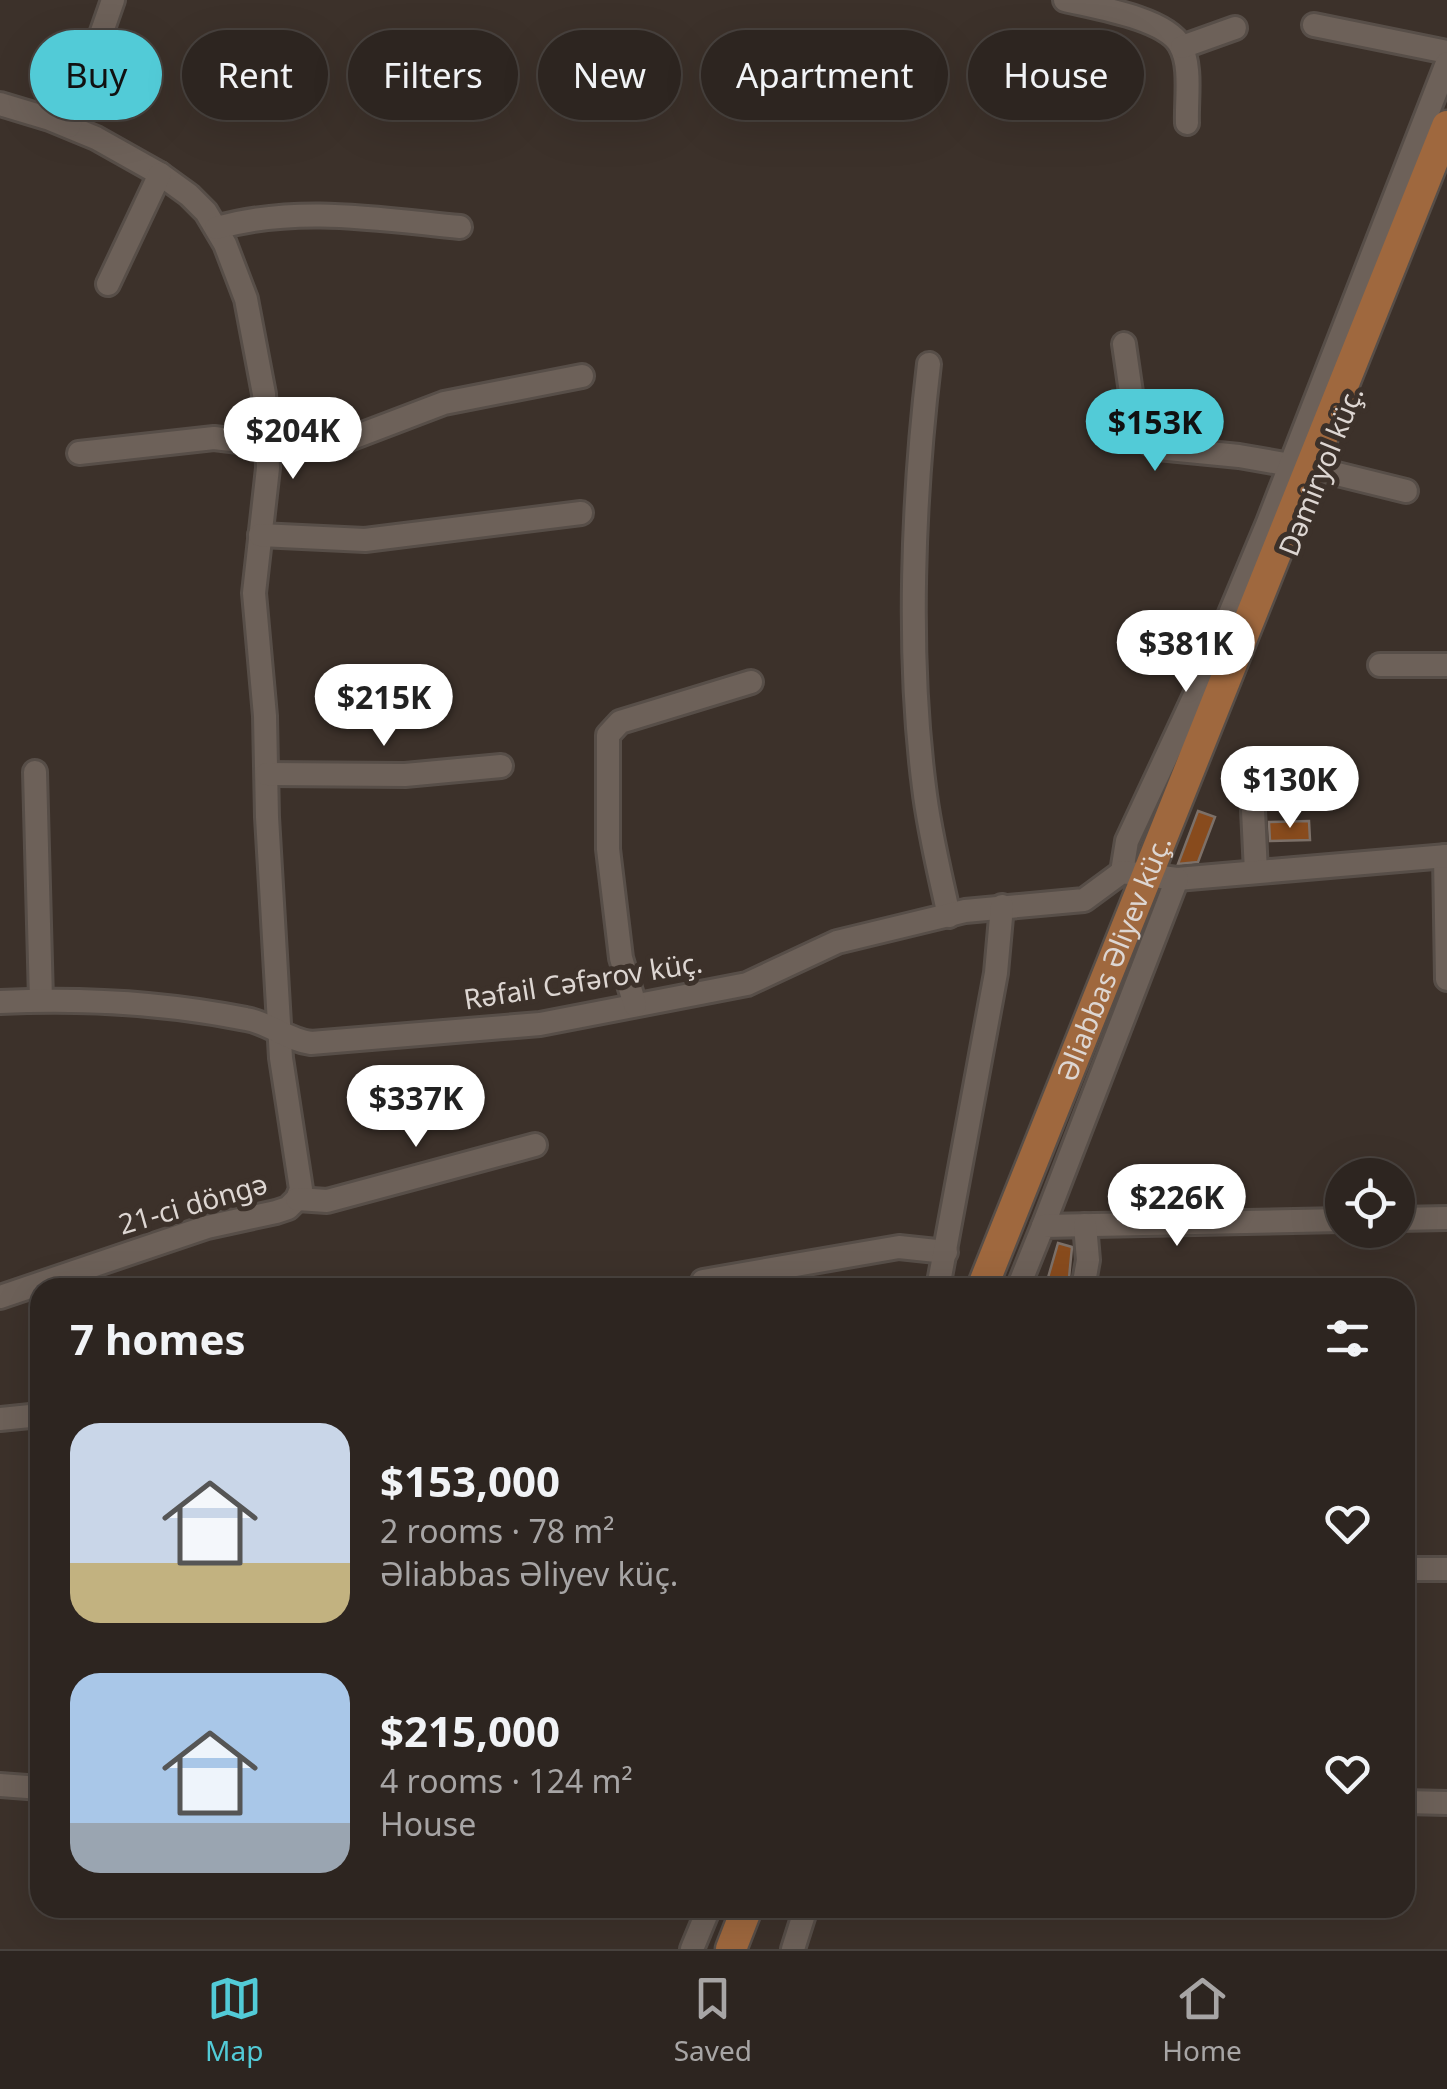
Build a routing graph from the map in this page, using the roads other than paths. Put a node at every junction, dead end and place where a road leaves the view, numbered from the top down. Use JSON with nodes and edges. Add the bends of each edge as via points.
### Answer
{"nodes":[{"id":1,"x":113,"y":0,"type":"edge"},
{"id":2,"x":1066,"y":0,"type":"edge"},
{"id":3,"x":1314,"y":25,"type":"dead end"},
{"id":4,"x":1235,"y":28,"type":"dead end"},
{"id":5,"x":1182,"y":47,"type":"junction"},
{"id":6,"x":1447,"y":52,"type":"edge"},
{"id":7,"x":1447,"y":63,"type":"edge"},
{"id":8,"x":0,"y":104,"type":"edge"},
{"id":9,"x":1186,"y":123,"type":"dead end"},
{"id":10,"x":69,"y":126,"type":"junction"},
{"id":11,"x":1447,"y":126,"type":"edge"},
{"id":12,"x":1447,"y":154,"type":"edge"},
{"id":13,"x":160,"y":174,"type":"junction"},
{"id":14,"x":460,"y":227,"type":"dead end"},
{"id":15,"x":216,"y":228,"type":"junction"},
{"id":16,"x":108,"y":284,"type":"dead end"},
{"id":17,"x":1124,"y":344,"type":"dead end"},
{"id":18,"x":929,"y":364,"type":"dead end"},
{"id":19,"x":582,"y":376,"type":"dead end"},
{"id":20,"x":267,"y":442,"type":"junction"},
{"id":21,"x":79,"y":453,"type":"dead end"},
{"id":22,"x":1306,"y":467,"type":"junction"},
{"id":23,"x":1406,"y":491,"type":"dead end"},
{"id":24,"x":581,"y":512,"type":"dead end"},
{"id":25,"x":260,"y":535,"type":"junction"},
{"id":26,"x":1380,"y":666,"type":"dead end"},
{"id":27,"x":1447,"y":666,"type":"edge"},
{"id":28,"x":751,"y":682,"type":"dead end"},
{"id":29,"x":501,"y":766,"type":"dead end"},
{"id":30,"x":35,"y":772,"type":"dead end"},
{"id":31,"x":268,"y":774,"type":"junction"},
{"id":32,"x":1253,"y":810,"type":"dead end"},
{"id":33,"x":1446,"y":856,"type":"edge"},
{"id":34,"x":1256,"y":872,"type":"junction"},
{"id":35,"x":1151,"y":875,"type":"junction"},
{"id":36,"x":1002,"y":906,"type":"junction"},
{"id":37,"x":949,"y":916,"type":"junction"},
{"id":38,"x":1447,"y":979,"type":"edge"},
{"id":39,"x":41,"y":1000,"type":"junction"},
{"id":40,"x":0,"y":1002,"type":"edge"},
{"id":41,"x":635,"y":1005,"type":"junction"},
{"id":42,"x":280,"y":1032,"type":"junction"},
{"id":43,"x":535,"y":1145,"type":"dead end"},
{"id":44,"x":298,"y":1198,"type":"junction"},
{"id":45,"x":1447,"y":1218,"type":"edge"},
{"id":46,"x":1415,"y":1219,"type":"edge"},
{"id":47,"x":1325,"y":1220,"type":"edge"},
{"id":48,"x":1084,"y":1224,"type":"junction"},
{"id":49,"x":1043,"y":1226,"type":"junction"},
{"id":50,"x":946,"y":1252,"type":"junction"},
{"id":51,"x":58,"y":1278,"type":"edge"},
{"id":52,"x":720,"y":1278,"type":"edge"},
{"id":53,"x":940,"y":1278,"type":"edge"},
{"id":54,"x":986,"y":1278,"type":"edge"},
{"id":55,"x":996,"y":1278,"type":"edge"},
{"id":56,"x":1022,"y":1278,"type":"edge"},
{"id":57,"x":1085,"y":1278,"type":"edge"},
{"id":58,"x":30,"y":1288,"type":"edge"},
{"id":59,"x":0,"y":1298,"type":"edge"},
{"id":60,"x":30,"y":1416,"type":"edge"},
{"id":61,"x":0,"y":1419,"type":"edge"},
{"id":62,"x":1415,"y":1569,"type":"edge"},
{"id":63,"x":1447,"y":1569,"type":"edge"},
{"id":64,"x":0,"y":1785,"type":"edge"},
{"id":65,"x":30,"y":1787,"type":"edge"},
{"id":66,"x":1415,"y":1802,"type":"edge"},
{"id":67,"x":1447,"y":1803,"type":"edge"},
{"id":68,"x":705,"y":1918,"type":"edge"},
{"id":69,"x":732,"y":1918,"type":"edge"},
{"id":70,"x":743,"y":1918,"type":"edge"},
{"id":71,"x":803,"y":1918,"type":"edge"},
{"id":72,"x":692,"y":1949,"type":"edge"},
{"id":73,"x":720,"y":1949,"type":"edge"},
{"id":74,"x":731,"y":1949,"type":"edge"},
{"id":75,"x":792,"y":1949,"type":"edge"}],
"edges":[{"from":1,"to":10,"type":"street"},
{"from":2,"to":5,"type":"street","via":[[1149,23]]},
{"from":3,"to":6,"type":"street"},
{"from":4,"to":5,"type":"street"},
{"from":5,"to":9,"type":"street"},
{"from":7,"to":22,"type":"street","via":[[1368,272]]},
{"from":8,"to":10,"type":"street","name":"21-ci döngə"},
{"from":10,"to":13,"type":"street","name":"21-ci döngə"},
{"from":11,"to":22,"type":"main road","name":"Əliabbas Əliyev küç."},
{"from":12,"to":22,"type":"main road","name":"Dəmiryol küç."},
{"from":13,"to":15,"type":"street","name":"21-ci döngə"},
{"from":13,"to":16,"type":"street"},
{"from":14,"to":15,"type":"street","via":[[320,214]]},
{"from":15,"to":20,"type":"street","name":"21-ci döngə","via":[[246,299]]},
{"from":17,"to":22,"type":"street","via":[[1142,439],[1158,448]]},
{"from":18,"to":37,"type":"street","via":[[917,486],[918,686],[924,790]]},
{"from":19,"to":20,"type":"street","via":[[444,404],[331,446]]},
{"from":20,"to":21,"type":"street","via":[[214,438]]},
{"from":20,"to":25,"type":"street","name":"21-ci döngə"},
{"from":22,"to":23,"type":"street"},
{"from":22,"to":35,"type":"main road","name":"Əliabbas Əliyev küç."},
{"from":24,"to":25,"type":"street","via":[[365,540]]},
{"from":25,"to":31,"type":"street","name":"21-ci döngə","via":[[254,593]]},
{"from":26,"to":27,"type":"street"},
{"from":28,"to":41,"type":"street","via":[[620,722],[608,735],[608,848],[621,958]]},
{"from":29,"to":31,"type":"street","via":[[404,775]]},
{"from":30,"to":39,"type":"street"},
{"from":31,"to":42,"type":"street","name":"21-ci döngə"},
{"from":32,"to":34,"type":"street"},
{"from":33,"to":34,"type":"street"},
{"from":33,"to":38,"type":"street"},
{"from":34,"to":35,"type":"street"},
{"from":35,"to":36,"type":"street","name":"Rəfail Cəfərov küç.","via":[[1084,900]]},
{"from":35,"to":49,"type":"street"},
{"from":35,"to":54,"type":"main road","name":"Əliabbas Əliyev küç."},
{"from":35,"to":55,"type":"main road"},
{"from":36,"to":37,"type":"street","name":"Rəfail Cəfərov küç."},
{"from":36,"to":50,"type":"street"},
{"from":37,"to":41,"type":"street","name":"Rəfail Cəfərov küç.","via":[[837,942],[747,984]]},
{"from":39,"to":40,"type":"street","name":"Rəfail Cəfərov küç."},
{"from":39,"to":42,"type":"street","name":"Rəfail Cəfərov küç.","via":[[232,1016]]},
{"from":41,"to":42,"type":"street","name":"Rəfail Cəfərov küç.","via":[[472,1032],[311,1043]]},
{"from":42,"to":44,"type":"street","name":"21-ci döngə"},
{"from":43,"to":44,"type":"street","via":[[327,1201]]},
{"from":44,"to":51,"type":"street","name":"21-ci döngə","via":[[288,1208],[207,1227]]},
{"from":45,"to":46,"type":"street"},
{"from":47,"to":48,"type":"street"},
{"from":48,"to":49,"type":"street"},
{"from":48,"to":57,"type":"street"},
{"from":49,"to":56,"type":"street"},
{"from":50,"to":52,"type":"street","via":[[899,1247]]},
{"from":50,"to":53,"type":"street"},
{"from":58,"to":59,"type":"street","name":"21-ci döngə"},
{"from":60,"to":61,"type":"street"},
{"from":62,"to":63,"type":"street"},
{"from":64,"to":65,"type":"street"},
{"from":66,"to":67,"type":"street"},
{"from":68,"to":72,"type":"street"},
{"from":69,"to":73,"type":"main road"},
{"from":70,"to":74,"type":"main road"},
{"from":71,"to":75,"type":"street"}]}
